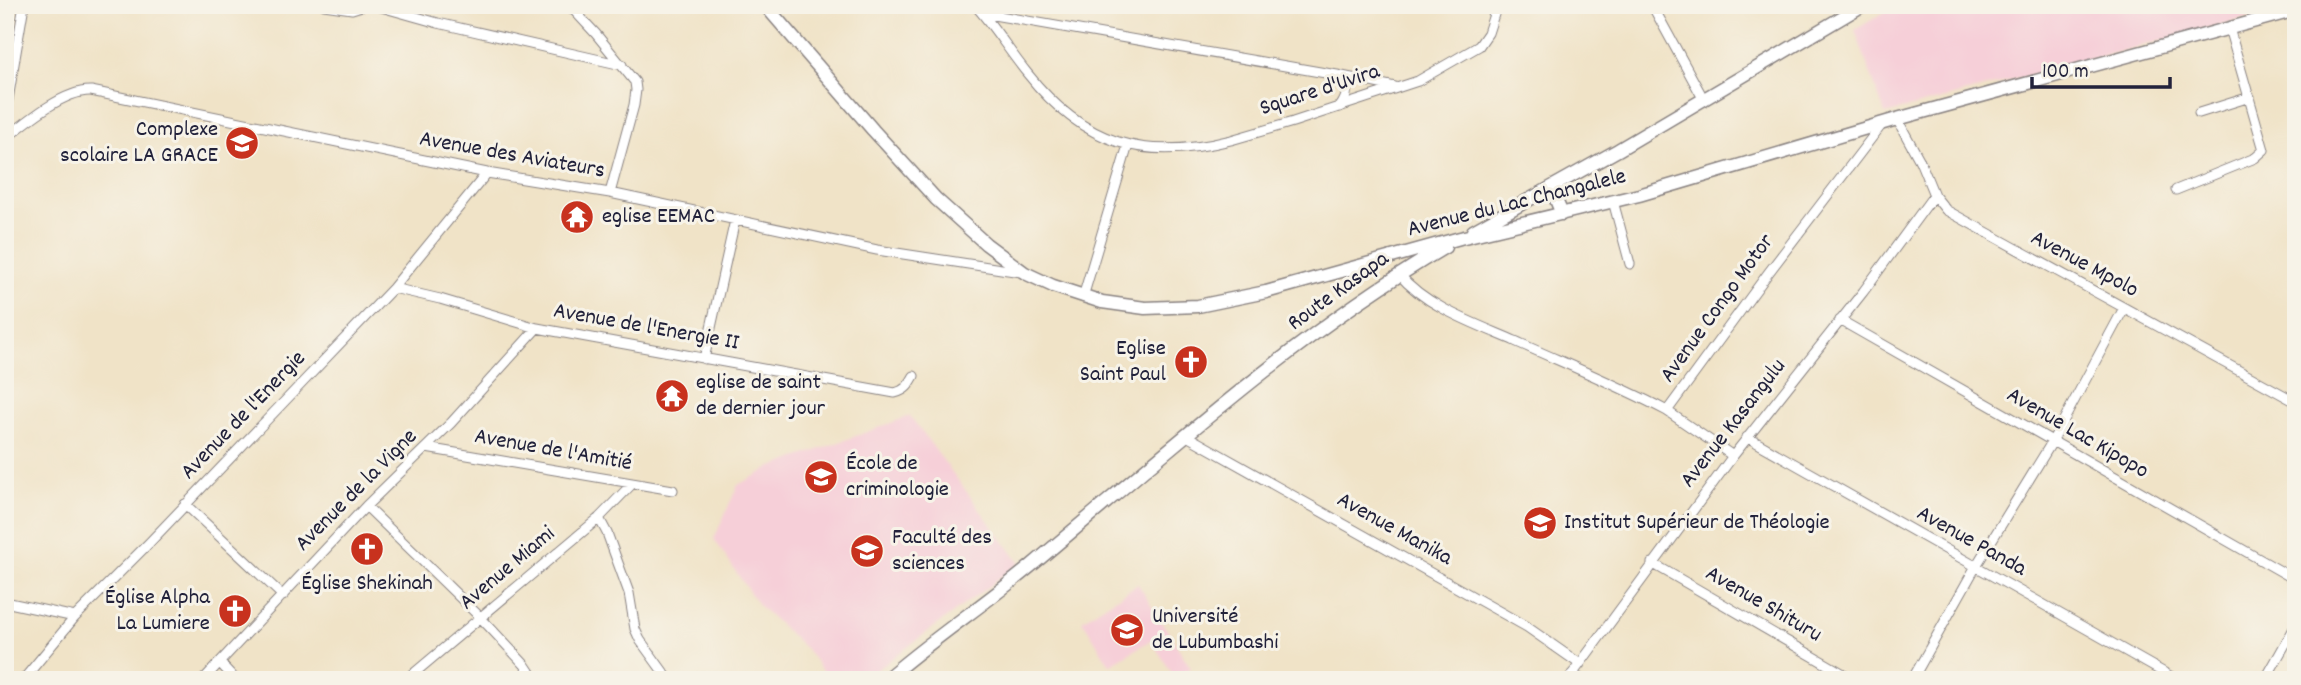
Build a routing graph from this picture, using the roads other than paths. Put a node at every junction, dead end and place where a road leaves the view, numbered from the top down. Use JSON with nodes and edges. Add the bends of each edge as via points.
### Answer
{"nodes":[{"id":1,"x":24,"y":5,"type":"edge"},
{"id":2,"x":324,"y":5,"type":"edge"},
{"id":3,"x":365,"y":5,"type":"edge"},
{"id":4,"x":374,"y":5,"type":"edge"},
{"id":5,"x":569,"y":5,"type":"edge"},
{"id":6,"x":765,"y":5,"type":"edge"},
{"id":7,"x":1497,"y":5,"type":"edge"},
{"id":8,"x":1652,"y":5,"type":"edge"},
{"id":9,"x":1863,"y":5,"type":"edge"},
{"id":10,"x":978,"y":9,"type":"edge"},
{"id":11,"x":2296,"y":10,"type":"edge"},
{"id":12,"x":2229,"y":28,"type":"junction"},
{"id":13,"x":622,"y":65,"type":"junction"},
{"id":14,"x":1337,"y":75,"type":"junction"},
{"id":15,"x":1397,"y":88,"type":"junction"},
{"id":16,"x":2250,"y":97,"type":"junction"},
{"id":17,"x":1704,"y":100,"type":"junction"},
{"id":18,"x":1340,"y":107,"type":"junction"},
{"id":19,"x":2199,"y":113,"type":"dead end"},
{"id":20,"x":5,"y":117,"type":"edge"},
{"id":21,"x":1897,"y":119,"type":"junction"},
{"id":22,"x":1882,"y":123,"type":"junction"},
{"id":23,"x":5,"y":139,"type":"edge"},
{"id":24,"x":1128,"y":145,"type":"junction"},
{"id":25,"x":487,"y":173,"type":"junction"},
{"id":26,"x":1551,"y":188,"type":"junction"},
{"id":27,"x":2176,"y":190,"type":"dead end"},
{"id":28,"x":610,"y":193,"type":"junction"},
{"id":29,"x":1934,"y":195,"type":"junction"},
{"id":30,"x":1613,"y":201,"type":"junction"},
{"id":31,"x":1562,"y":214,"type":"junction"},
{"id":32,"x":735,"y":220,"type":"junction"},
{"id":33,"x":1460,"y":238,"type":"junction"},
{"id":34,"x":1376,"y":262,"type":"junction"},
{"id":35,"x":1630,"y":264,"type":"dead end"},
{"id":36,"x":1025,"y":273,"type":"junction"},
{"id":37,"x":1399,"y":274,"type":"junction"},
{"id":38,"x":1386,"y":283,"type":"junction"},
{"id":39,"x":393,"y":288,"type":"junction"},
{"id":40,"x":1083,"y":297,"type":"junction"},
{"id":41,"x":2124,"y":308,"type":"junction"},
{"id":42,"x":1840,"y":320,"type":"junction"},
{"id":43,"x":537,"y":328,"type":"junction"},
{"id":44,"x":704,"y":359,"type":"junction"},
{"id":45,"x":914,"y":376,"type":"dead end"},
{"id":46,"x":2296,"y":402,"type":"edge"},
{"id":47,"x":1667,"y":411,"type":"junction"},
{"id":48,"x":1185,"y":435,"type":"junction"},
{"id":49,"x":1747,"y":437,"type":"junction"},
{"id":50,"x":2052,"y":442,"type":"junction"},
{"id":51,"x":426,"y":449,"type":"junction"},
{"id":52,"x":1733,"y":456,"type":"junction"},
{"id":53,"x":632,"y":484,"type":"junction"},
{"id":54,"x":673,"y":490,"type":"dead end"},
{"id":55,"x":185,"y":504,"type":"junction"},
{"id":56,"x":366,"y":506,"type":"junction"},
{"id":57,"x":599,"y":518,"type":"junction"},
{"id":58,"x":1652,"y":563,"type":"junction"},
{"id":59,"x":1976,"y":566,"type":"junction"},
{"id":60,"x":2296,"y":580,"type":"edge"},
{"id":61,"x":283,"y":596,"type":"junction"},
{"id":62,"x":5,"y":602,"type":"edge"},
{"id":63,"x":75,"y":617,"type":"junction"},
{"id":64,"x":481,"y":618,"type":"junction"},
{"id":65,"x":2296,"y":625,"type":"edge"},
{"id":66,"x":220,"y":663,"type":"junction"},
{"id":67,"x":1580,"y":664,"type":"junction"},
{"id":68,"x":1570,"y":677,"type":"edge"},
{"id":69,"x":23,"y":680,"type":"edge"},
{"id":70,"x":203,"y":680,"type":"edge"},
{"id":71,"x":236,"y":680,"type":"edge"},
{"id":72,"x":406,"y":680,"type":"edge"},
{"id":73,"x":535,"y":680,"type":"edge"},
{"id":74,"x":669,"y":680,"type":"edge"},
{"id":75,"x":885,"y":680,"type":"edge"},
{"id":76,"x":1583,"y":680,"type":"edge"},
{"id":77,"x":1854,"y":680,"type":"edge"},
{"id":78,"x":1912,"y":680,"type":"edge"},
{"id":79,"x":2177,"y":680,"type":"edge"},
{"id":80,"x":2265,"y":680,"type":"edge"}],
"edges":[{"from":1,"to":20,"type":"street"},
{"from":2,"to":3,"type":"street","via":[[352,9]]},
{"from":4,"to":13,"type":"street"},
{"from":5,"to":13,"type":"street"},
{"from":6,"to":36,"type":"street","name":"Avenue du Lac Changalele","via":[[936,199]]},
{"from":7,"to":15,"type":"street","via":[[1479,46]]},
{"from":8,"to":17,"type":"street"},
{"from":9,"to":17,"type":"street","name":"Route Kasapa"},
{"from":10,"to":14,"type":"street","name":"Square d'Uvira"},
{"from":10,"to":24,"type":"street","name":"Square d'Uvira","via":[[1048,98],[1087,127]]},
{"from":11,"to":12,"type":"street","name":"Avenue du Lac Changalele"},
{"from":12,"to":16,"type":"street"},
{"from":12,"to":21,"type":"street","name":"Avenue du Lac Changalele"},
{"from":13,"to":28,"type":"street","via":[[636,90]]},
{"from":14,"to":15,"type":"street","name":"Square d'Uvira"},
{"from":14,"to":18,"type":"street","via":[[1347,89]]},
{"from":15,"to":18,"type":"street","name":"Square d'Uvira"},
{"from":16,"to":19,"type":"street"},
{"from":16,"to":27,"type":"street","via":[[2264,149],[2260,155]]},
{"from":17,"to":26,"type":"street","name":"Route Kasapa"},
{"from":18,"to":24,"type":"street","name":"Square d'Uvira","via":[[1203,147],[1161,150]]},
{"from":21,"to":22,"type":"street","name":"Avenue du Lac Changalele"},
{"from":21,"to":29,"type":"street","name":"Avenue Mpolo"},
{"from":22,"to":30,"type":"street","name":"Avenue du Lac Changalele"},
{"from":22,"to":47,"type":"street","name":"Avenue Congo Motor"},
{"from":23,"to":25,"type":"street","name":"Avenue des Aviateurs","via":[[63,99],[90,91]]},
{"from":24,"to":40,"type":"street"},
{"from":25,"to":28,"type":"street","name":"Avenue des Aviateurs"},
{"from":25,"to":39,"type":"street","name":"Avenue de l'Energie"},
{"from":26,"to":31,"type":"street"},
{"from":26,"to":33,"type":"street","name":"Route Kasapa"},
{"from":28,"to":32,"type":"street","name":"Avenue des Aviateurs"},
{"from":29,"to":41,"type":"street","name":"Avenue Mpolo","via":[[1957,217]]},
{"from":29,"to":42,"type":"street","name":"Avenue Kasangulu"},
{"from":30,"to":31,"type":"street","name":"Avenue du Lac Changalele"},
{"from":30,"to":35,"type":"street"},
{"from":31,"to":33,"type":"street","name":"Avenue du Lac Changalele"},
{"from":32,"to":36,"type":"street","name":"Avenue des Aviateurs","via":[[877,250]]},
{"from":32,"to":44,"type":"street"},
{"from":33,"to":34,"type":"street","name":"Avenue du Lac Changalele"},
{"from":33,"to":37,"type":"street","name":"Route Kasapa"},
{"from":34,"to":38,"type":"street"},
{"from":34,"to":40,"type":"street","name":"Avenue du Lac Changalele","via":[[1198,306],[1145,308]]},
{"from":36,"to":40,"type":"street","name":"Avenue du Lac Changalele"},
{"from":37,"to":38,"type":"street","name":"Route Kasapa"},
{"from":37,"to":47,"type":"street","name":"Avenue Congo Motor","via":[[1427,299]]},
{"from":38,"to":48,"type":"street","name":"Route Kasapa"},
{"from":39,"to":43,"type":"street","name":"Avenue de l'Energie II"},
{"from":39,"to":55,"type":"street","name":"Avenue de l'Energie"},
{"from":41,"to":46,"type":"street","name":"Avenue Mpolo"},
{"from":41,"to":50,"type":"street"},
{"from":42,"to":49,"type":"street","name":"Avenue Kasangulu"},
{"from":42,"to":50,"type":"street","name":"Avenue Lac Kipopo"},
{"from":43,"to":44,"type":"street","name":"Avenue de l'Energie II"},
{"from":43,"to":51,"type":"street","name":"Avenue de la Vigne"},
{"from":44,"to":45,"type":"street","name":"Avenue de l'Energie II","via":[[895,393]]},
{"from":47,"to":52,"type":"street"},
{"from":48,"to":67,"type":"street","name":"Avenue Manika","via":[[1527,627]]},
{"from":48,"to":75,"type":"street","name":"Route Kasapa","via":[[1028,568]]},
{"from":49,"to":52,"type":"street","name":"Avenue Kasangulu"},
{"from":49,"to":59,"type":"street","name":"Avenue Panda"},
{"from":50,"to":59,"type":"street"},
{"from":50,"to":60,"type":"street","name":"Avenue Lac Kipopo"},
{"from":51,"to":53,"type":"street","name":"Avenue de l'Amitié"},
{"from":51,"to":56,"type":"street","name":"Avenue de la Vigne"},
{"from":52,"to":58,"type":"street","name":"Avenue Kasangulu"},
{"from":53,"to":54,"type":"street","name":"Avenue de l'Amitié"},
{"from":53,"to":57,"type":"street","name":"Avenue Miami"},
{"from":55,"to":61,"type":"street"},
{"from":55,"to":63,"type":"street","name":"Avenue de l'Energie"},
{"from":56,"to":61,"type":"street","name":"Avenue de la Vigne"},
{"from":56,"to":64,"type":"street"},
{"from":57,"to":64,"type":"street","name":"Avenue Miami"},
{"from":57,"to":74,"type":"street","via":[[629,593],[635,629]]},
{"from":58,"to":67,"type":"street","name":"Avenue Kasangulu"},
{"from":58,"to":77,"type":"street","name":"Avenue Shituru"},
{"from":59,"to":78,"type":"street"},
{"from":59,"to":79,"type":"street","name":"Avenue Panda"},
{"from":61,"to":66,"type":"street","name":"Avenue de la Vigne"},
{"from":62,"to":63,"type":"street"},
{"from":63,"to":69,"type":"street","name":"Avenue de l'Energie"},
{"from":64,"to":72,"type":"street","name":"Avenue Miami"},
{"from":64,"to":73,"type":"street"},
{"from":65,"to":80,"type":"street"},
{"from":66,"to":70,"type":"street","name":"Avenue de la Vigne"},
{"from":66,"to":71,"type":"street"},
{"from":67,"to":68,"type":"street","name":"Avenue Kasangulu"},
{"from":68,"to":76,"type":"street"}]}
